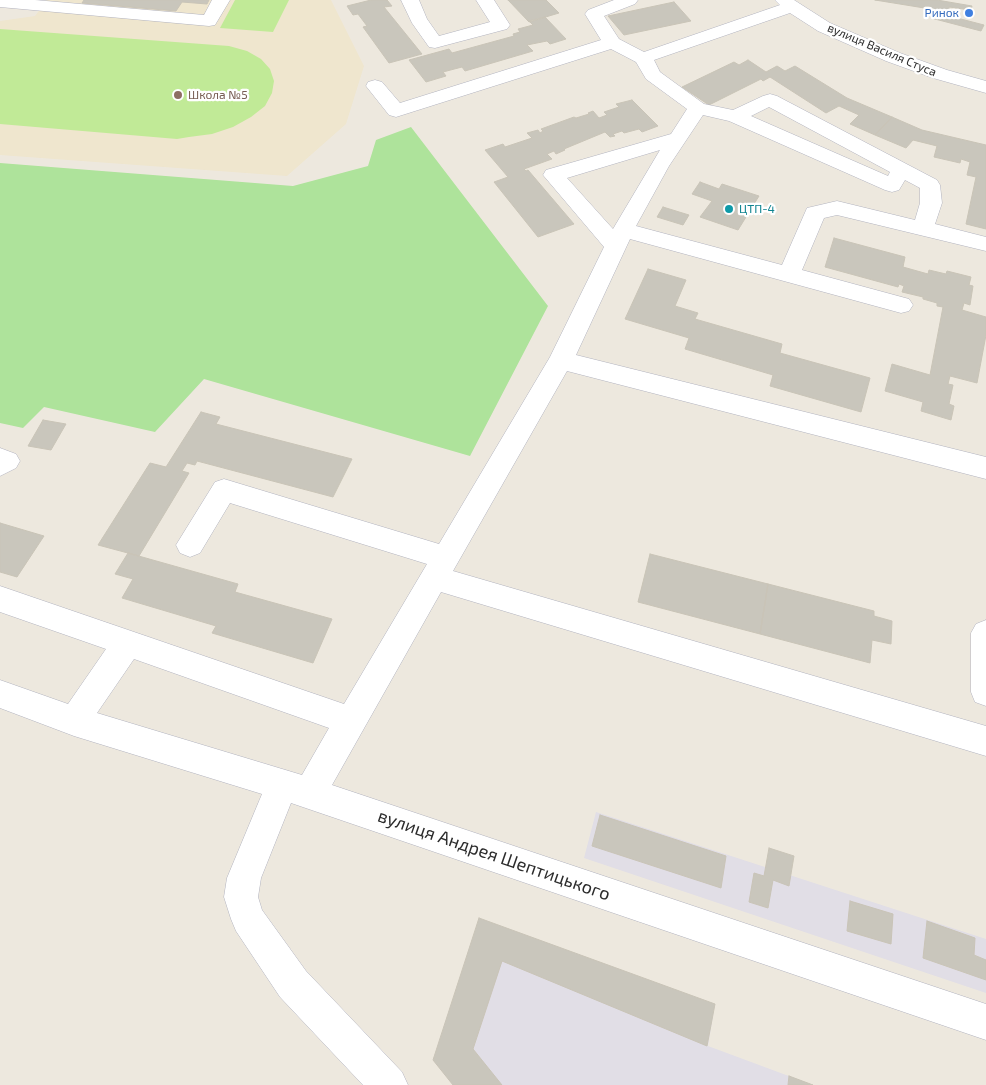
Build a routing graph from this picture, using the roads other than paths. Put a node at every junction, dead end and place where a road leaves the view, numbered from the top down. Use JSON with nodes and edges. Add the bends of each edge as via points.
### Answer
{"nodes":[{"id":1,"x":221,"y":0,"type":"edge"},
{"id":2,"x":410,"y":0,"type":"edge"},
{"id":3,"x":485,"y":0,"type":"edge"},
{"id":4,"x":629,"y":0,"type":"edge"},
{"id":5,"x":0,"y":2,"type":"edge"},
{"id":6,"x":45,"y":3,"type":"edge"},
{"id":7,"x":788,"y":4,"type":"edge"},
{"id":8,"x":612,"y":43,"type":"junction"},
{"id":9,"x":643,"y":58,"type":"junction"},
{"id":10,"x":375,"y":86,"type":"dead end"},
{"id":11,"x":986,"y":88,"type":"edge"},
{"id":12,"x":698,"y":108,"type":"junction"},
{"id":13,"x":735,"y":116,"type":"junction"},
{"id":14,"x":678,"y":138,"type":"junction"},
{"id":15,"x":902,"y":170,"type":"junction"},
{"id":16,"x":923,"y":229,"type":"junction"},
{"id":17,"x":619,"y":238,"type":"junction"},
{"id":18,"x":986,"y":244,"type":"edge"},
{"id":19,"x":788,"y":276,"type":"junction"},
{"id":20,"x":901,"y":305,"type":"dead end"},
{"id":21,"x":561,"y":360,"type":"junction"},
{"id":22,"x":0,"y":458,"type":"edge"},
{"id":23,"x":0,"y":465,"type":"edge"},
{"id":24,"x":986,"y":468,"type":"edge"},
{"id":25,"x":190,"y":545,"type":"dead end"},
{"id":26,"x":440,"y":568,"type":"junction"},
{"id":27,"x":0,"y":599,"type":"edge"},
{"id":28,"x":986,"y":633,"type":"edge"},
{"id":29,"x":128,"y":643,"type":"junction"},
{"id":30,"x":986,"y":692,"type":"edge"},
{"id":31,"x":0,"y":694,"type":"edge"},
{"id":32,"x":74,"y":720,"type":"junction"},
{"id":33,"x":351,"y":721,"type":"junction"},
{"id":34,"x":986,"y":741,"type":"edge"},
{"id":35,"x":296,"y":789,"type":"junction"},
{"id":36,"x":986,"y":1022,"type":"edge"},
{"id":37,"x":389,"y":1085,"type":"edge"}],
"edges":[{"from":1,"to":6,"type":"street","via":[[208,21]]},
{"from":2,"to":3,"type":"street","via":[[418,19],[435,43],[501,25]]},
{"from":4,"to":8,"type":"street","via":[[594,14]]},
{"from":5,"to":6,"type":"street"},
{"from":7,"to":9,"type":"street"},
{"from":7,"to":11,"type":"street","name":"вулиця Василя Стуса","via":[[824,26],[893,57]]},
{"from":8,"to":9,"type":"street"},
{"from":8,"to":10,"type":"street","via":[[396,111]]},
{"from":9,"to":12,"type":"street","via":[[653,75]]},
{"from":12,"to":13,"type":"street"},
{"from":12,"to":14,"type":"street"},
{"from":13,"to":15,"type":"street","via":[[770,100]]},
{"from":13,"to":15,"type":"street","via":[[892,185]]},
{"from":14,"to":17,"type":"street"},
{"from":14,"to":17,"type":"street","via":[[553,175]]},
{"from":15,"to":16,"type":"street","via":[[930,185],[931,203]]},
{"from":16,"to":18,"type":"street"},
{"from":16,"to":19,"type":"street","via":[[837,208],[815,214]]},
{"from":17,"to":19,"type":"street"},
{"from":17,"to":21,"type":"street"},
{"from":19,"to":20,"type":"street"},
{"from":21,"to":24,"type":"street"},
{"from":21,"to":26,"type":"street"},
{"from":22,"to":23,"type":"street","via":[[7,461]]},
{"from":25,"to":26,"type":"street","via":[[224,490]]},
{"from":26,"to":33,"type":"street"},
{"from":26,"to":34,"type":"street"},
{"from":27,"to":29,"type":"street"},
{"from":28,"to":30,"type":"street"},
{"from":29,"to":32,"type":"street"},
{"from":29,"to":33,"type":"street"},
{"from":31,"to":32,"type":"street","name":"вулиця Андрея Шептицького"},
{"from":32,"to":35,"type":"street","name":"вулиця Андрея Шептицького"},
{"from":33,"to":35,"type":"street"},
{"from":35,"to":36,"type":"street","name":"вулиця Андрея Шептицького"},
{"from":35,"to":37,"type":"street","via":[[244,878],[241,897],[248,919],[293,984]]}]}
